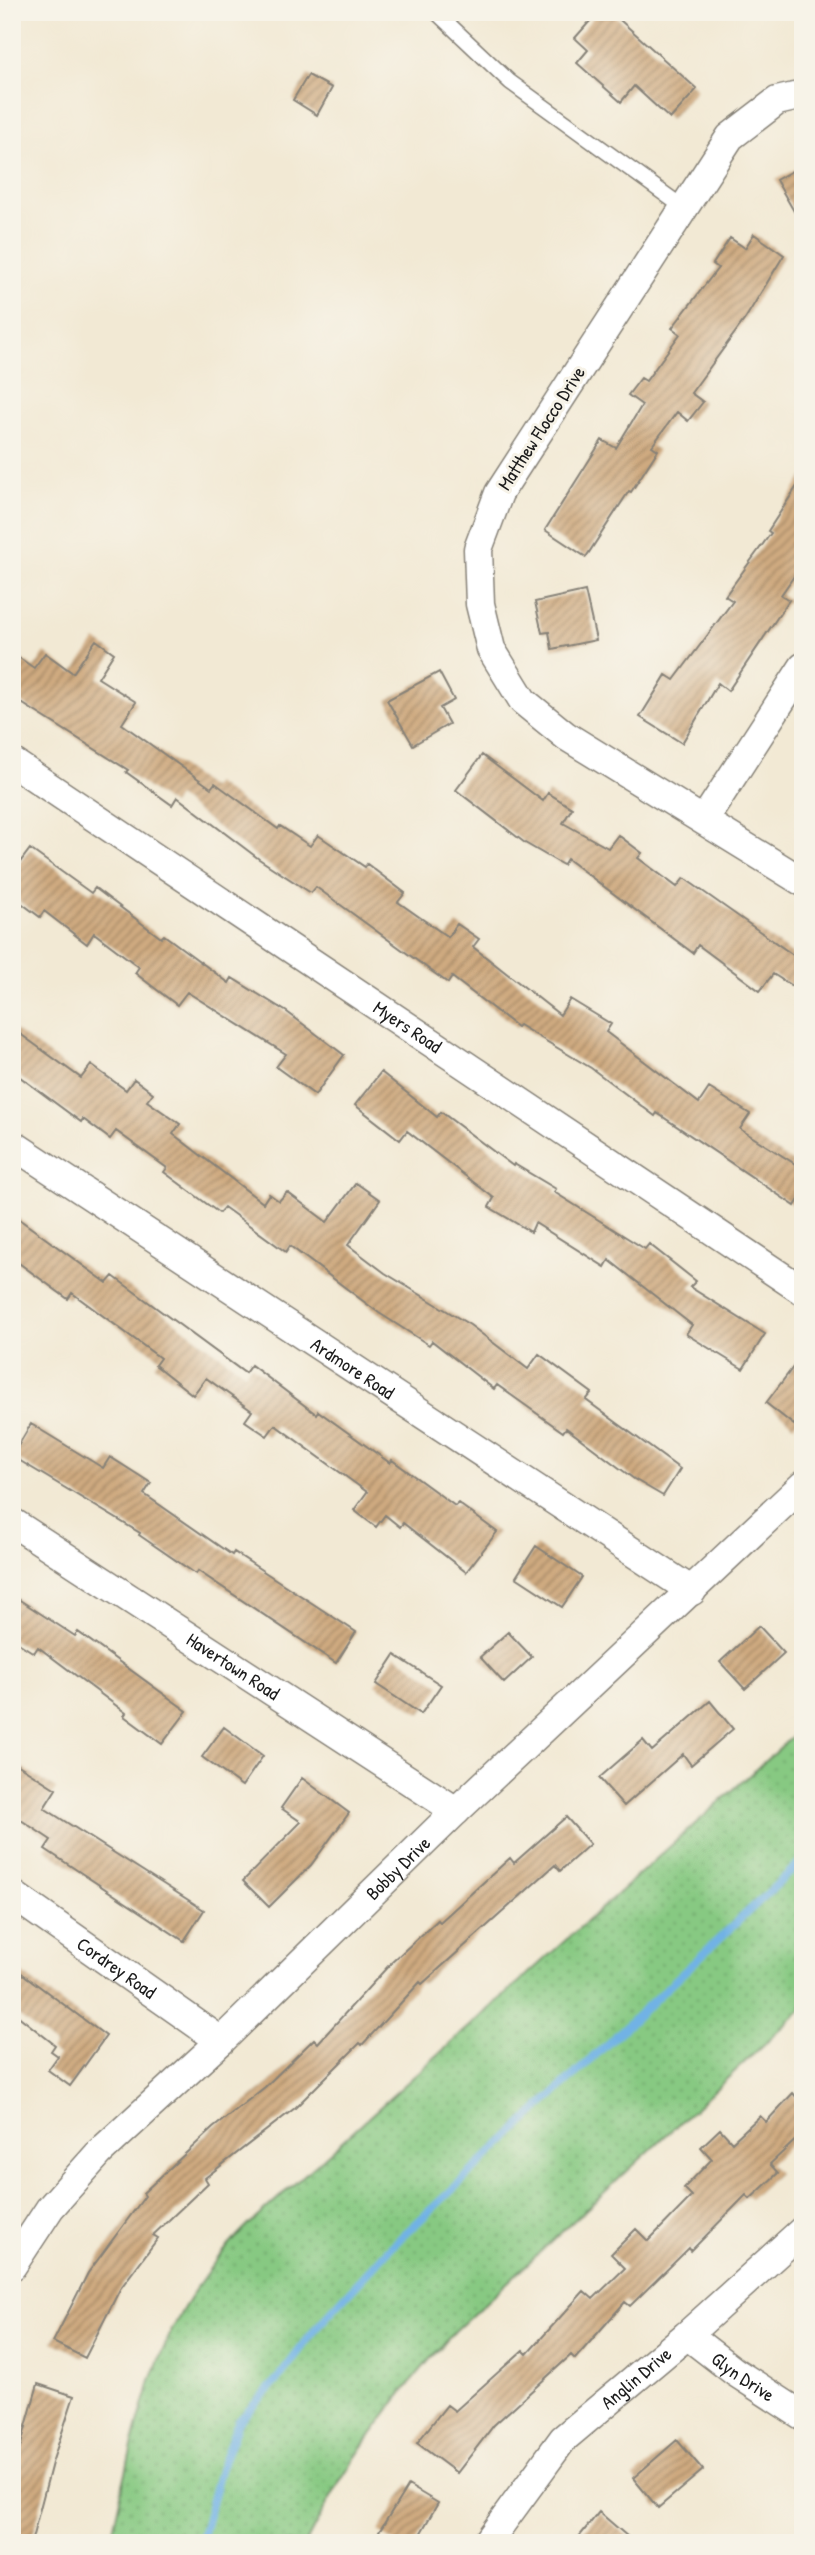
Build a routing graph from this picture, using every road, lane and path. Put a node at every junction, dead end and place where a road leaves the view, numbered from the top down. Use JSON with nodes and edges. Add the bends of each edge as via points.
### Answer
{"nodes":[{"id":1,"x":436,"y":12,"type":"edge"},
{"id":2,"x":803,"y":94,"type":"edge"},
{"id":3,"x":684,"y":208,"type":"junction"},
{"id":4,"x":803,"y":667,"type":"edge"},
{"id":5,"x":12,"y":762,"type":"edge"},
{"id":6,"x":704,"y":820,"type":"junction"},
{"id":7,"x":803,"y":882,"type":"edge"},
{"id":8,"x":12,"y":1144,"type":"edge"},
{"id":9,"x":803,"y":1291,"type":"edge"},
{"id":10,"x":803,"y":1485,"type":"edge"},
{"id":11,"x":12,"y":1522,"type":"edge"},
{"id":12,"x":692,"y":1591,"type":"junction"},
{"id":13,"x":456,"y":1811,"type":"junction"},
{"id":14,"x":12,"y":1894,"type":"edge"},
{"id":15,"x":221,"y":2041,"type":"junction"},
{"id":16,"x":803,"y":2230,"type":"edge"},
{"id":17,"x":12,"y":2266,"type":"edge"},
{"id":18,"x":687,"y":2335,"type":"junction"},
{"id":19,"x":803,"y":2416,"type":"edge"},
{"id":20,"x":487,"y":2543,"type":"edge"}],
"edges":[{"from":1,"to":3,"type":"lane","via":[[510,82]]},
{"from":2,"to":3,"type":"street","name":"Matthew Flocco Drive","via":[[777,101],[730,137]]},
{"from":3,"to":6,"type":"street","name":"Matthew Flocco Drive","via":[[499,493],[478,549],[480,604],[491,649],[523,701],[566,736]]},
{"from":4,"to":6,"type":"street"},
{"from":5,"to":9,"type":"street","name":"Myers Road"},
{"from":6,"to":7,"type":"street","name":"Matthew Flocco Drive"},
{"from":8,"to":12,"type":"street","name":"Ardmore Road"},
{"from":10,"to":12,"type":"street","name":"Bobby Drive"},
{"from":11,"to":13,"type":"street","name":"Havertown Road"},
{"from":12,"to":13,"type":"street","name":"Bobby Drive"},
{"from":13,"to":15,"type":"street","name":"Bobby Drive"},
{"from":14,"to":15,"type":"street","name":"Cordrey Road"},
{"from":15,"to":17,"type":"street","name":"Bobby Drive","via":[[100,2152],[50,2208]]},
{"from":16,"to":18,"type":"street","name":"Anglin Drive"},
{"from":18,"to":19,"type":"street","name":"Glyn Drive"},
{"from":18,"to":20,"type":"street","name":"Anglin Drive","via":[[563,2439]]}]}
